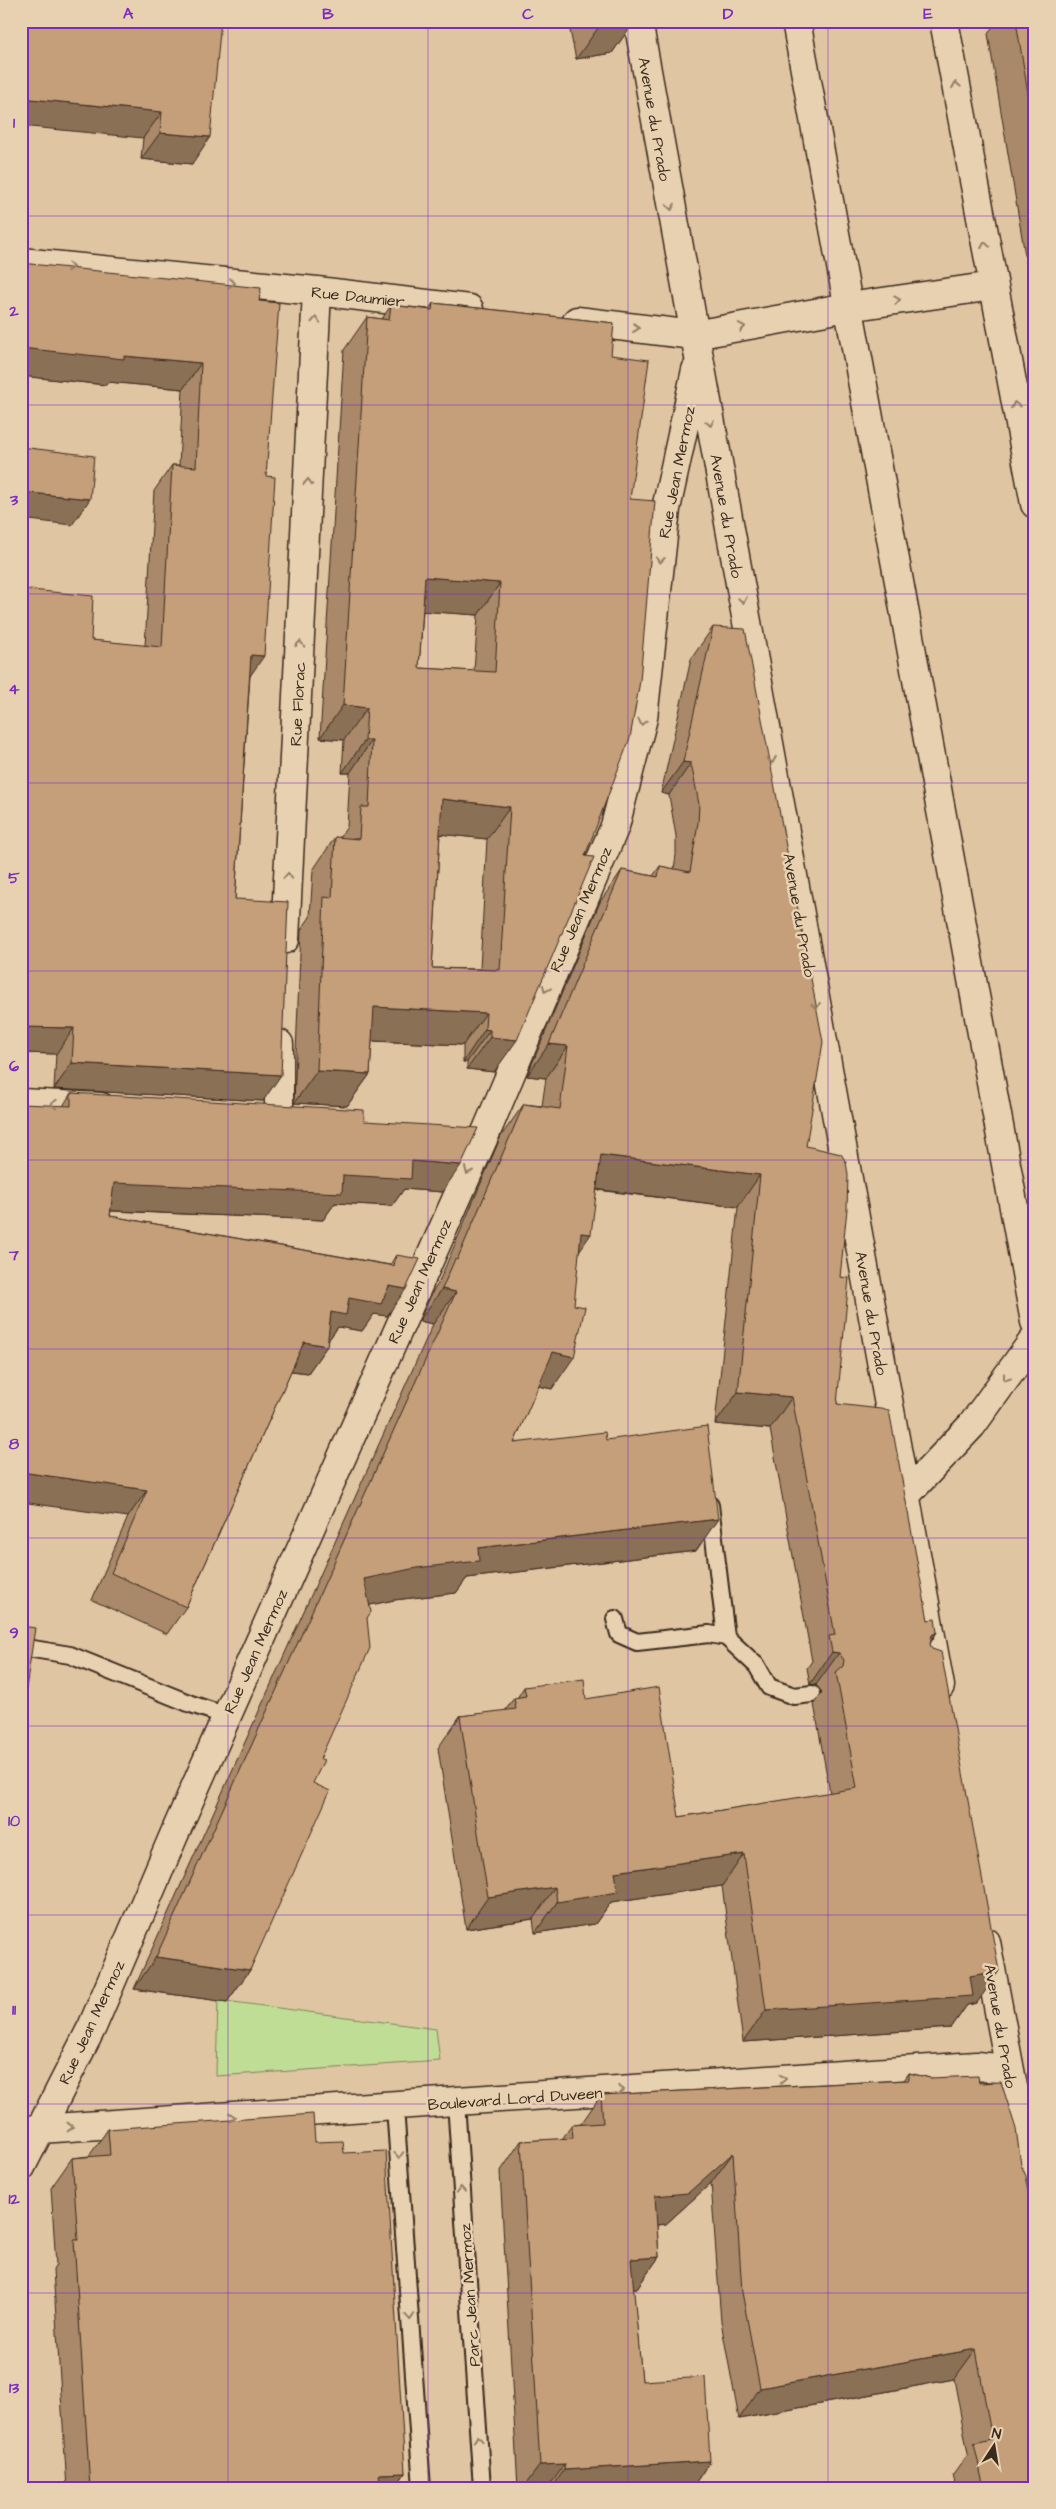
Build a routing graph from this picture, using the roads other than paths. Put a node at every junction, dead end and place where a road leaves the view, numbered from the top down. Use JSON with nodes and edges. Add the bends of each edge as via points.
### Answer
{"nodes":[{"id":1,"x":638,"y":21,"type":"edge"},
{"id":2,"x":796,"y":21,"type":"edge"},
{"id":3,"x":944,"y":21,"type":"edge"},
{"id":4,"x":21,"y":262,"type":"edge"},
{"id":5,"x":993,"y":286,"type":"junction"},
{"id":6,"x":317,"y":291,"type":"junction"},
{"id":7,"x":848,"y":307,"type":"junction"},
{"id":8,"x":496,"y":312,"type":"edge"},
{"id":9,"x":555,"y":318,"type":"edge"},
{"id":10,"x":696,"y":346,"type":"junction"},
{"id":11,"x":1035,"y":504,"type":"edge"},
{"id":12,"x":284,"y":964,"type":"edge"},
{"id":13,"x":281,"y":1014,"type":"edge"},
{"id":14,"x":21,"y":1103,"type":"edge"},
{"id":15,"x":130,"y":1109,"type":"edge"},
{"id":16,"x":249,"y":1116,"type":"edge"},
{"id":17,"x":279,"y":1117,"type":"junction"},
{"id":18,"x":309,"y":1119,"type":"edge"},
{"id":19,"x":458,"y":1128,"type":"edge"},
{"id":20,"x":487,"y":1130,"type":"junction"},
{"id":21,"x":1035,"y":1322,"type":"edge"},
{"id":22,"x":1035,"y":1338,"type":"edge"},
{"id":23,"x":709,"y":1492,"type":"edge"},
{"id":24,"x":906,"y":1495,"type":"junction"},
{"id":25,"x":615,"y":1619,"type":"dead end"},
{"id":26,"x":726,"y":1637,"type":"junction"},
{"id":27,"x":21,"y":1647,"type":"edge"},
{"id":28,"x":812,"y":1694,"type":"dead end"},
{"id":29,"x":944,"y":1709,"type":"edge"},
{"id":30,"x":227,"y":1716,"type":"junction"},
{"id":31,"x":981,"y":1913,"type":"edge"},
{"id":32,"x":1009,"y":2069,"type":"junction"},
{"id":33,"x":456,"y":2102,"type":"junction"},
{"id":34,"x":395,"y":2107,"type":"junction"},
{"id":35,"x":31,"y":2129,"type":"edge"},
{"id":36,"x":21,"y":2167,"type":"edge"},
{"id":37,"x":1032,"y":2172,"type":"edge"},
{"id":38,"x":1035,"y":2204,"type":"edge"},
{"id":39,"x":422,"y":2488,"type":"edge"},
{"id":40,"x":482,"y":2488,"type":"edge"}],
"edges":[{"from":1,"to":10,"type":"street","name":"Avenue du Prado","one_way":true},
{"from":2,"to":7,"type":"street"},
{"from":5,"to":3,"type":"street","one_way":true},
{"from":4,"to":6,"type":"street","name":"Rue Daumier","one_way":true},
{"from":7,"to":5,"type":"street","one_way":true},
{"from":11,"to":5,"type":"street","one_way":true},
{"from":6,"to":8,"type":"street","name":"Rue Daumier"},
{"from":12,"to":6,"type":"street","name":"Rue Florac","one_way":true},
{"from":10,"to":7,"type":"street","one_way":true},
{"from":7,"to":21,"type":"street"},
{"from":9,"to":10,"type":"street","one_way":true},
{"from":10,"to":20,"type":"street","name":"Rue Jean Mermoz","one_way":true,"via":[[666,509],[643,718],[615,826]]},
{"from":10,"to":24,"type":"street","name":"Avenue du Prado","one_way":true},
{"from":13,"to":17,"type":"street"},
{"from":15,"to":14,"type":"street","one_way":true},
{"from":16,"to":17,"type":"street"},
{"from":17,"to":18,"type":"street"},
{"from":19,"to":20,"type":"street"},
{"from":20,"to":30,"type":"street","name":"Rue Jean Mermoz","one_way":true},
{"from":22,"to":24,"type":"street","one_way":true,"via":[[972,1426]]},
{"from":23,"to":26,"type":"lane"},
{"from":24,"to":29,"type":"street","name":"Avenue du Prado","via":[[930,1671]]},
{"from":25,"to":26,"type":"lane","via":[[620,1634],[637,1642],[709,1634]]},
{"from":26,"to":28,"type":"lane","via":[[757,1666],[769,1687],[794,1696]]},
{"from":27,"to":30,"type":"lane","via":[[70,1655]]},
{"from":30,"to":35,"type":"street","name":"Rue Jean Mermoz","via":[[92,2027]]},
{"from":31,"to":32,"type":"street","name":"Avenue du Prado"},
{"from":33,"to":32,"type":"street","name":"Boulevard Lord Duveen","one_way":true,"via":[[976,2066]]},
{"from":32,"to":37,"type":"street","name":"Avenue du Prado"},
{"from":33,"to":34,"type":"street","name":"Boulevard Lord Duveen"},
{"from":40,"to":33,"type":"lane","name":"Parc Jean Mermoz","one_way":true},
{"from":35,"to":34,"type":"street","name":"Boulevard Lord Duveen","one_way":true},
{"from":34,"to":39,"type":"lane","one_way":true},
{"from":35,"to":36,"type":"street","name":"Rue Jean Mermoz"},
{"from":37,"to":38,"type":"street","name":"Avenue du Prado"}]}
